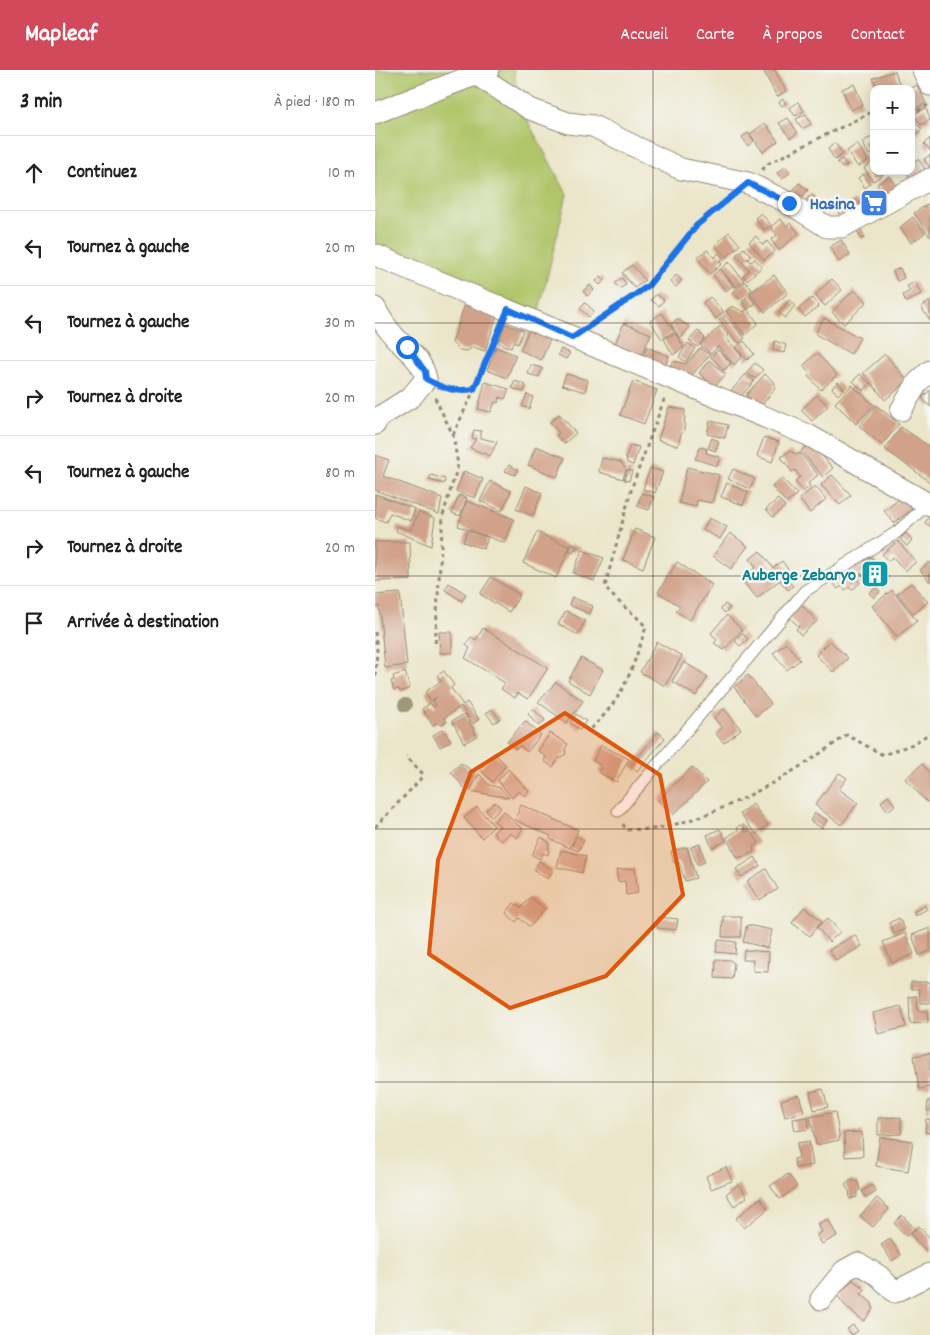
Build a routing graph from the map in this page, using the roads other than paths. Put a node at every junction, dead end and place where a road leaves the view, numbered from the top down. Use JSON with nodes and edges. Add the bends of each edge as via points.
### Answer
{"nodes":[{"id":1,"x":923,"y":70,"type":"edge"},
{"id":2,"x":483,"y":72,"type":"edge"},
{"id":3,"x":930,"y":85,"type":"edge"},
{"id":4,"x":375,"y":113,"type":"edge"},
{"id":5,"x":930,"y":180,"type":"edge"},
{"id":6,"x":375,"y":255,"type":"edge"},
{"id":7,"x":375,"y":308,"type":"edge"},
{"id":8,"x":930,"y":371,"type":"edge"},
{"id":9,"x":901,"y":410,"type":"dead end"},
{"id":10,"x":376,"y":421,"type":"edge"},
{"id":11,"x":929,"y":504,"type":"edge"},
{"id":12,"x":617,"y":811,"type":"road end"},
{"id":13,"x":930,"y":1274,"type":"edge"},
{"id":14,"x":821,"y":1299,"type":"dead end"}],
"edges":[{"from":1,"to":3,"type":"street"},
{"from":2,"to":4,"type":"street"},
{"from":2,"to":5,"type":"street","via":[[530,109],[568,123],[593,126],[681,169],[748,183],[827,227],[842,227]]},
{"from":6,"to":11,"type":"street","via":[[808,435]]},
{"from":7,"to":10,"type":"street","via":[[394,337],[407,347],[425,371],[426,379],[411,397]]},
{"from":8,"to":9,"type":"street"},
{"from":11,"to":12,"type":"lane","via":[[897,532],[805,591]]},
{"from":13,"to":14,"type":"street","via":[[895,1292],[879,1276],[858,1263],[843,1271]]}]}
